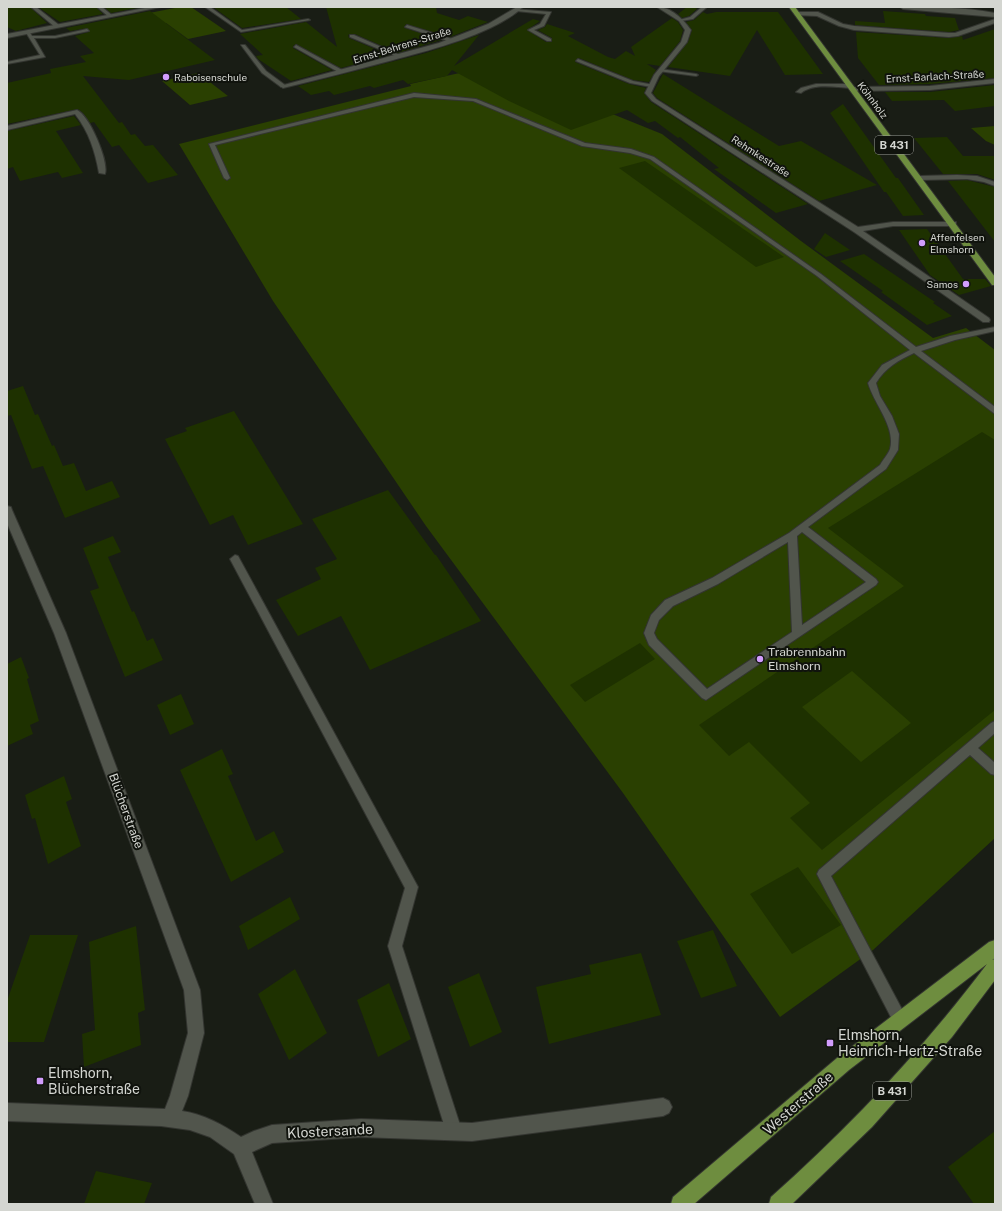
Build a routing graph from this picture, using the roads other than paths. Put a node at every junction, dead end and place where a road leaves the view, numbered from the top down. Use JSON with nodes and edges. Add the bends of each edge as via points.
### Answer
{"nodes":[{"id":1,"x":33,"y":7,"type":"edge"},
{"id":2,"x":99,"y":7,"type":"edge"},
{"id":3,"x":158,"y":7,"type":"edge"},
{"id":4,"x":207,"y":7,"type":"edge"},
{"id":5,"x":660,"y":7,"type":"edge"},
{"id":6,"x":705,"y":7,"type":"edge"},
{"id":7,"x":792,"y":7,"type":"edge"},
{"id":8,"x":903,"y":7,"type":"edge"},
{"id":9,"x":518,"y":9,"type":"edge"},
{"id":10,"x":797,"y":14,"type":"junction"},
{"id":11,"x":995,"y":15,"type":"edge"},
{"id":12,"x":111,"y":16,"type":"junction"},
{"id":13,"x":308,"y":20,"type":"dead end"},
{"id":14,"x":681,"y":20,"type":"junction"},
{"id":15,"x":995,"y":21,"type":"edge"},
{"id":16,"x":58,"y":26,"type":"junction"},
{"id":17,"x":407,"y":26,"type":"dead end"},
{"id":18,"x":87,"y":30,"type":"dead end"},
{"id":19,"x":26,"y":32,"type":"junction"},
{"id":20,"x":7,"y":36,"type":"edge"},
{"id":21,"x":352,"y":36,"type":"dead end"},
{"id":22,"x":30,"y":38,"type":"junction"},
{"id":23,"x":450,"y":40,"type":"junction"},
{"id":24,"x":549,"y":40,"type":"dead end"},
{"id":25,"x":243,"y":46,"type":"dead end"},
{"id":26,"x":296,"y":46,"type":"dead end"},
{"id":27,"x":400,"y":56,"type":"junction"},
{"id":28,"x":578,"y":60,"type":"dead end"},
{"id":29,"x":7,"y":63,"type":"edge"},
{"id":30,"x":660,"y":70,"type":"junction"},
{"id":31,"x":342,"y":72,"type":"junction"},
{"id":32,"x":696,"y":74,"type":"dead end"},
{"id":33,"x":995,"y":81,"type":"edge"},
{"id":34,"x":651,"y":85,"type":"junction"},
{"id":35,"x":283,"y":86,"type":"joint"},
{"id":36,"x":852,"y":88,"type":"junction"},
{"id":37,"x":799,"y":92,"type":"dead end"},
{"id":38,"x":7,"y":128,"type":"edge"},
{"id":39,"x":103,"y":173,"type":"dead end"},
{"id":40,"x":227,"y":178,"type":"dead end"},
{"id":41,"x":919,"y":178,"type":"junction"},
{"id":42,"x":995,"y":184,"type":"edge"},
{"id":43,"x":953,"y":224,"type":"junction"},
{"id":44,"x":857,"y":230,"type":"junction"},
{"id":45,"x":995,"y":283,"type":"edge"},
{"id":46,"x":986,"y":320,"type":"dead end"},
{"id":47,"x":995,"y":328,"type":"edge"},
{"id":48,"x":915,"y":350,"type":"junction"},
{"id":49,"x":995,"y":411,"type":"edge"},
{"id":50,"x":7,"y":510,"type":"edge"},
{"id":51,"x":802,"y":527,"type":"junction"},
{"id":52,"x":792,"y":535,"type":"junction"},
{"id":53,"x":235,"y":558,"type":"dead end"},
{"id":54,"x":797,"y":633,"type":"junction"},
{"id":55,"x":995,"y":726,"type":"edge"},
{"id":56,"x":970,"y":748,"type":"junction"},
{"id":57,"x":995,"y":770,"type":"edge"},
{"id":58,"x":995,"y":948,"type":"edge"},
{"id":59,"x":995,"y":967,"type":"edge"},
{"id":60,"x":900,"y":1020,"type":"junction"},
{"id":61,"x":663,"y":1107,"type":"dead end"},
{"id":62,"x":7,"y":1112,"type":"edge"},
{"id":63,"x":170,"y":1118,"type":"junction"},
{"id":64,"x":454,"y":1131,"type":"junction"},
{"id":65,"x":241,"y":1148,"type":"junction"},
{"id":66,"x":264,"y":1204,"type":"edge"},
{"id":67,"x":680,"y":1204,"type":"edge"},
{"id":68,"x":778,"y":1204,"type":"edge"}],
"edges":[{"from":1,"to":16,"type":"lane"},
{"from":2,"to":12,"type":"lane"},
{"from":3,"to":12,"type":"street"},
{"from":4,"to":13,"type":"lane","via":[[241,31]]},
{"from":5,"to":14,"type":"street"},
{"from":6,"to":14,"type":"lane","via":[[691,18]]},
{"from":7,"to":10,"type":"main road","name":"Köhnholz","number":"B 431"},
{"from":8,"to":11,"type":"street"},
{"from":9,"to":23,"type":"street","name":"Ernst-Behrens-Straße","via":[[482,28]]},
{"from":9,"to":24,"type":"lane","via":[[548,13],[542,24],[530,30]]},
{"from":10,"to":15,"type":"street","via":[[818,14],[854,28],[948,35],[956,35]]},
{"from":10,"to":36,"type":"main road","name":"Köhnholz","number":"B 431"},
{"from":12,"to":16,"type":"street"},
{"from":14,"to":30,"type":"street","via":[[688,30],[684,42]]},
{"from":16,"to":19,"type":"street"},
{"from":17,"to":23,"type":"lane"},
{"from":18,"to":22,"type":"lane"},
{"from":19,"to":20,"type":"street"},
{"from":19,"to":22,"type":"lane"},
{"from":21,"to":27,"type":"lane"},
{"from":22,"to":29,"type":"lane","via":[[43,56]]},
{"from":23,"to":27,"type":"street","name":"Ernst-Behrens-Straße"},
{"from":25,"to":35,"type":"lane","via":[[264,72]]},
{"from":26,"to":31,"type":"lane"},
{"from":27,"to":31,"type":"street","name":"Ernst-Behrens-Straße"},
{"from":28,"to":34,"type":"lane","via":[[632,82]]},
{"from":30,"to":32,"type":"lane"},
{"from":30,"to":34,"type":"street"},
{"from":31,"to":35,"type":"street","name":"Ernst-Behrens-Straße"},
{"from":33,"to":36,"type":"street","name":"Ernst-Barlach-Straße","via":[[930,88]]},
{"from":34,"to":44,"type":"street","name":"Rehmkestraße","via":[[648,92],[654,100]]},
{"from":36,"to":37,"type":"lane","via":[[812,86]]},
{"from":36,"to":41,"type":"main road","name":"Köhnholz","number":"B 431"},
{"from":38,"to":39,"type":"street","via":[[77,112],[95,140]]},
{"from":40,"to":48,"type":"lane","via":[[212,144],[414,95],[474,100],[584,145],[631,151],[652,158],[819,275]]},
{"from":41,"to":42,"type":"street","via":[[973,178]]},
{"from":41,"to":43,"type":"main road","name":"Köhnholz","number":"B 431"},
{"from":43,"to":44,"type":"street","via":[[887,224]]},
{"from":43,"to":45,"type":"main road","name":"Köhnholz","number":"B 431"},
{"from":44,"to":46,"type":"street","name":"Rehmkestraße"},
{"from":47,"to":48,"type":"lane"},
{"from":48,"to":49,"type":"lane"},
{"from":48,"to":51,"type":"lane","via":[[894,360],[877,373],[872,383],[895,434],[894,450],[883,467]]},
{"from":50,"to":63,"type":"street","name":"Blücherstraße","via":[[60,634],[192,990],[196,1033],[179,1096]]},
{"from":51,"to":52,"type":"lane"},
{"from":51,"to":54,"type":"lane","via":[[872,582]]},
{"from":52,"to":54,"type":"lane"},
{"from":52,"to":54,"type":"lane","via":[[714,581],[669,603],[655,618],[649,632],[653,642],[706,695]]},
{"from":53,"to":64,"type":"lane","via":[[412,887],[395,946]]},
{"from":55,"to":56,"type":"lane"},
{"from":56,"to":57,"type":"lane"},
{"from":56,"to":60,"type":"lane","via":[[823,874]]},
{"from":58,"to":60,"type":"main road","name":"Westerstraße"},
{"from":59,"to":68,"type":"main road","number":"B 431","via":[[969,1004],[870,1116],[827,1160]]},
{"from":60,"to":67,"type":"main road","name":"Westerstraße","via":[[843,1064]]},
{"from":61,"to":64,"type":"street","name":"Klostersande","via":[[472,1132]]},
{"from":62,"to":63,"type":"street"},
{"from":63,"to":65,"type":"street","via":[[190,1121],[215,1130]]},
{"from":64,"to":65,"type":"street","name":"Klostersande","via":[[361,1128],[292,1132],[272,1134]]},
{"from":65,"to":66,"type":"street"}]}
